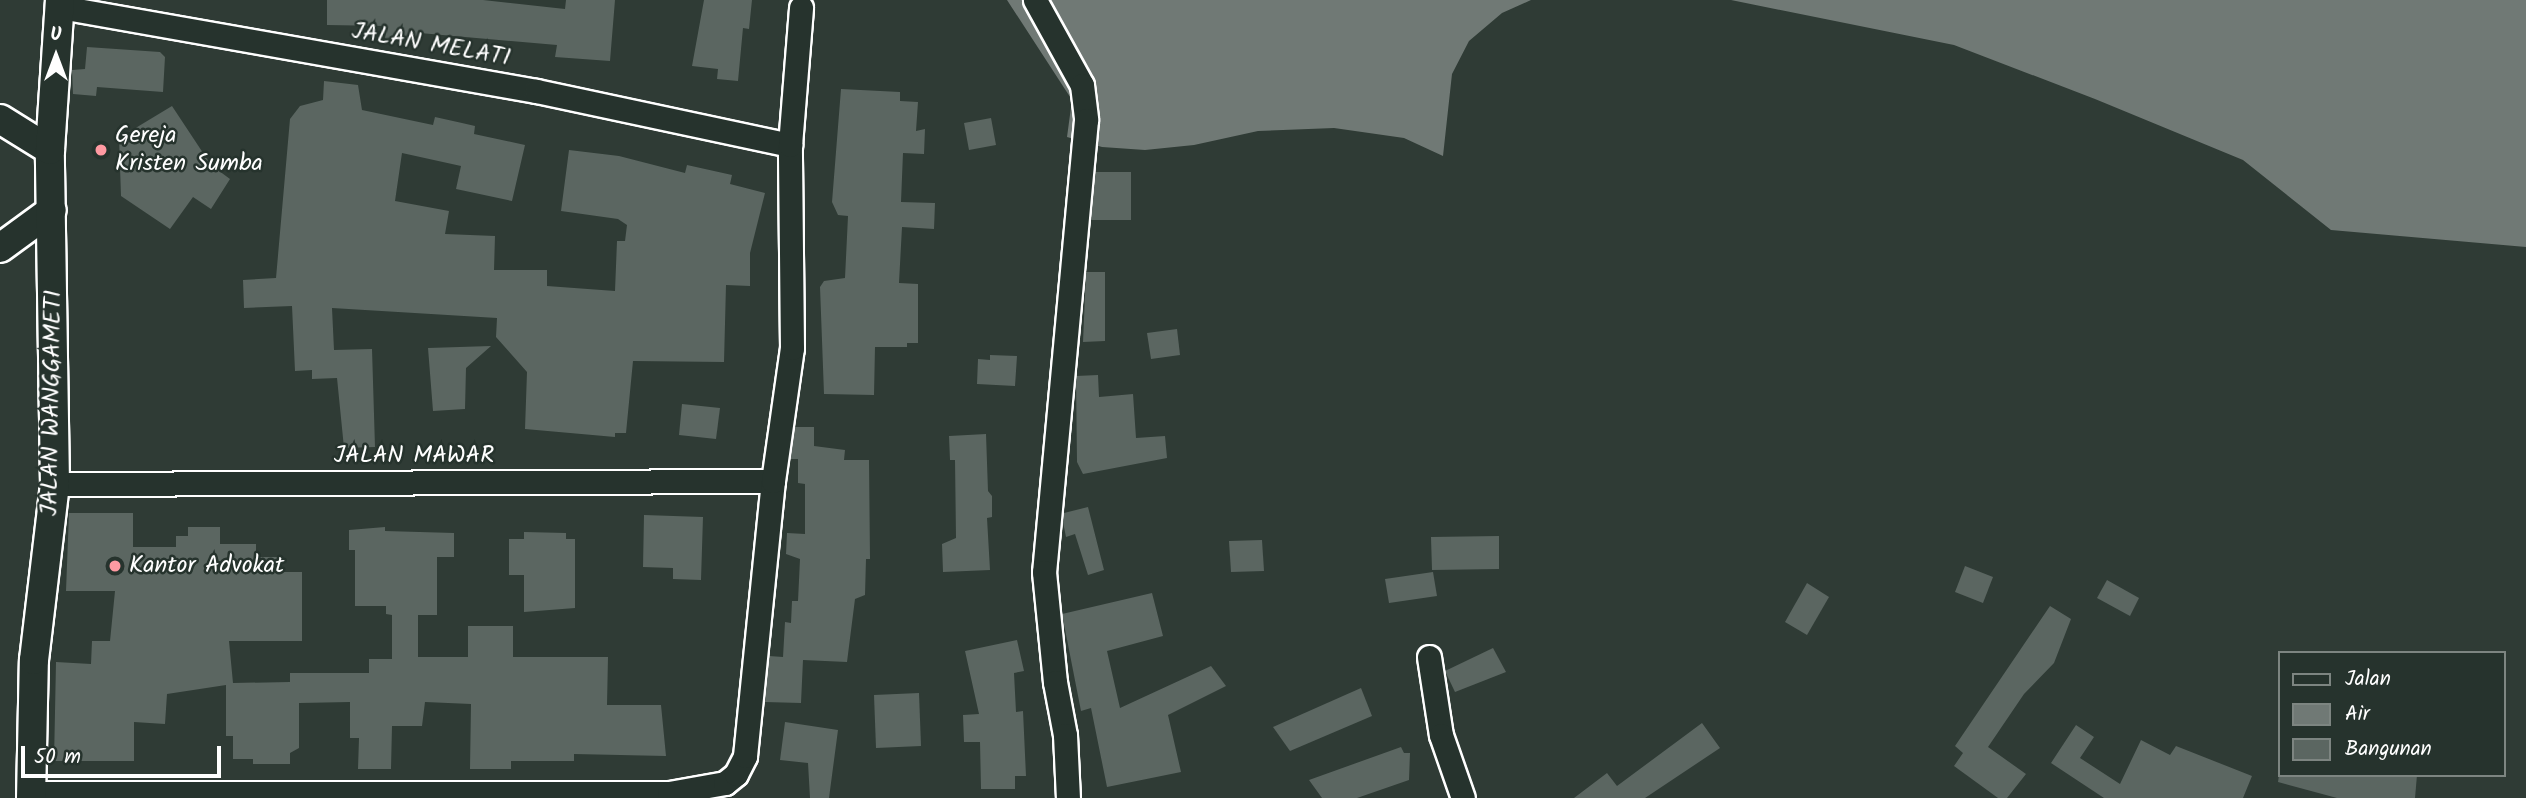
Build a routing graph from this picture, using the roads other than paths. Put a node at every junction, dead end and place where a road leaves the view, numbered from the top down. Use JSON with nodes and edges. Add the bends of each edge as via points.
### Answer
{"nodes":[{"id":1,"x":1035,"y":0,"type":"edge"},
{"id":2,"x":60,"y":4,"type":"edge"},
{"id":3,"x":802,"y":7,"type":"dead end"},
{"id":4,"x":0,"y":119,"type":"edge"},
{"id":5,"x":790,"y":145,"type":"junction"},
{"id":6,"x":50,"y":150,"type":"junction"},
{"id":7,"x":52,"y":210,"type":"junction"},
{"id":8,"x":0,"y":248,"type":"edge"},
{"id":9,"x":773,"y":481,"type":"junction"},
{"id":10,"x":55,"y":484,"type":"junction"},
{"id":11,"x":1429,"y":657,"type":"dead end"},
{"id":12,"x":31,"y":795,"type":"edge"},
{"id":13,"x":335,"y":795,"type":"edge"},
{"id":14,"x":1068,"y":798,"type":"edge"},
{"id":15,"x":1463,"y":798,"type":"edge"}],
"edges":[{"from":1,"to":14,"type":"street","via":[[1082,85],[1086,120],[1044,572],[1065,735]]},
{"from":2,"to":5,"type":"street","name":"JALAN MELATI","via":[[536,91]]},
{"from":2,"to":6,"type":"street","name":"JALAN WANGGAMETI"},
{"from":3,"to":5,"type":"street"},
{"from":4,"to":6,"type":"street"},
{"from":5,"to":9,"type":"street","via":[[792,348]]},
{"from":6,"to":7,"type":"street","name":"JALAN WANGGAMETI"},
{"from":7,"to":8,"type":"street"},
{"from":7,"to":10,"type":"street","name":"JALAN WANGGAMETI"},
{"from":9,"to":10,"type":"street","name":"JALAN MAWAR"},
{"from":9,"to":13,"type":"street","via":[[745,756],[725,783],[669,793]]},
{"from":10,"to":12,"type":"street","name":"JALAN WANGGAMETI","via":[[34,660]]},
{"from":11,"to":15,"type":"street","via":[[1441,735]]},
{"from":12,"to":13,"type":"street"}]}
